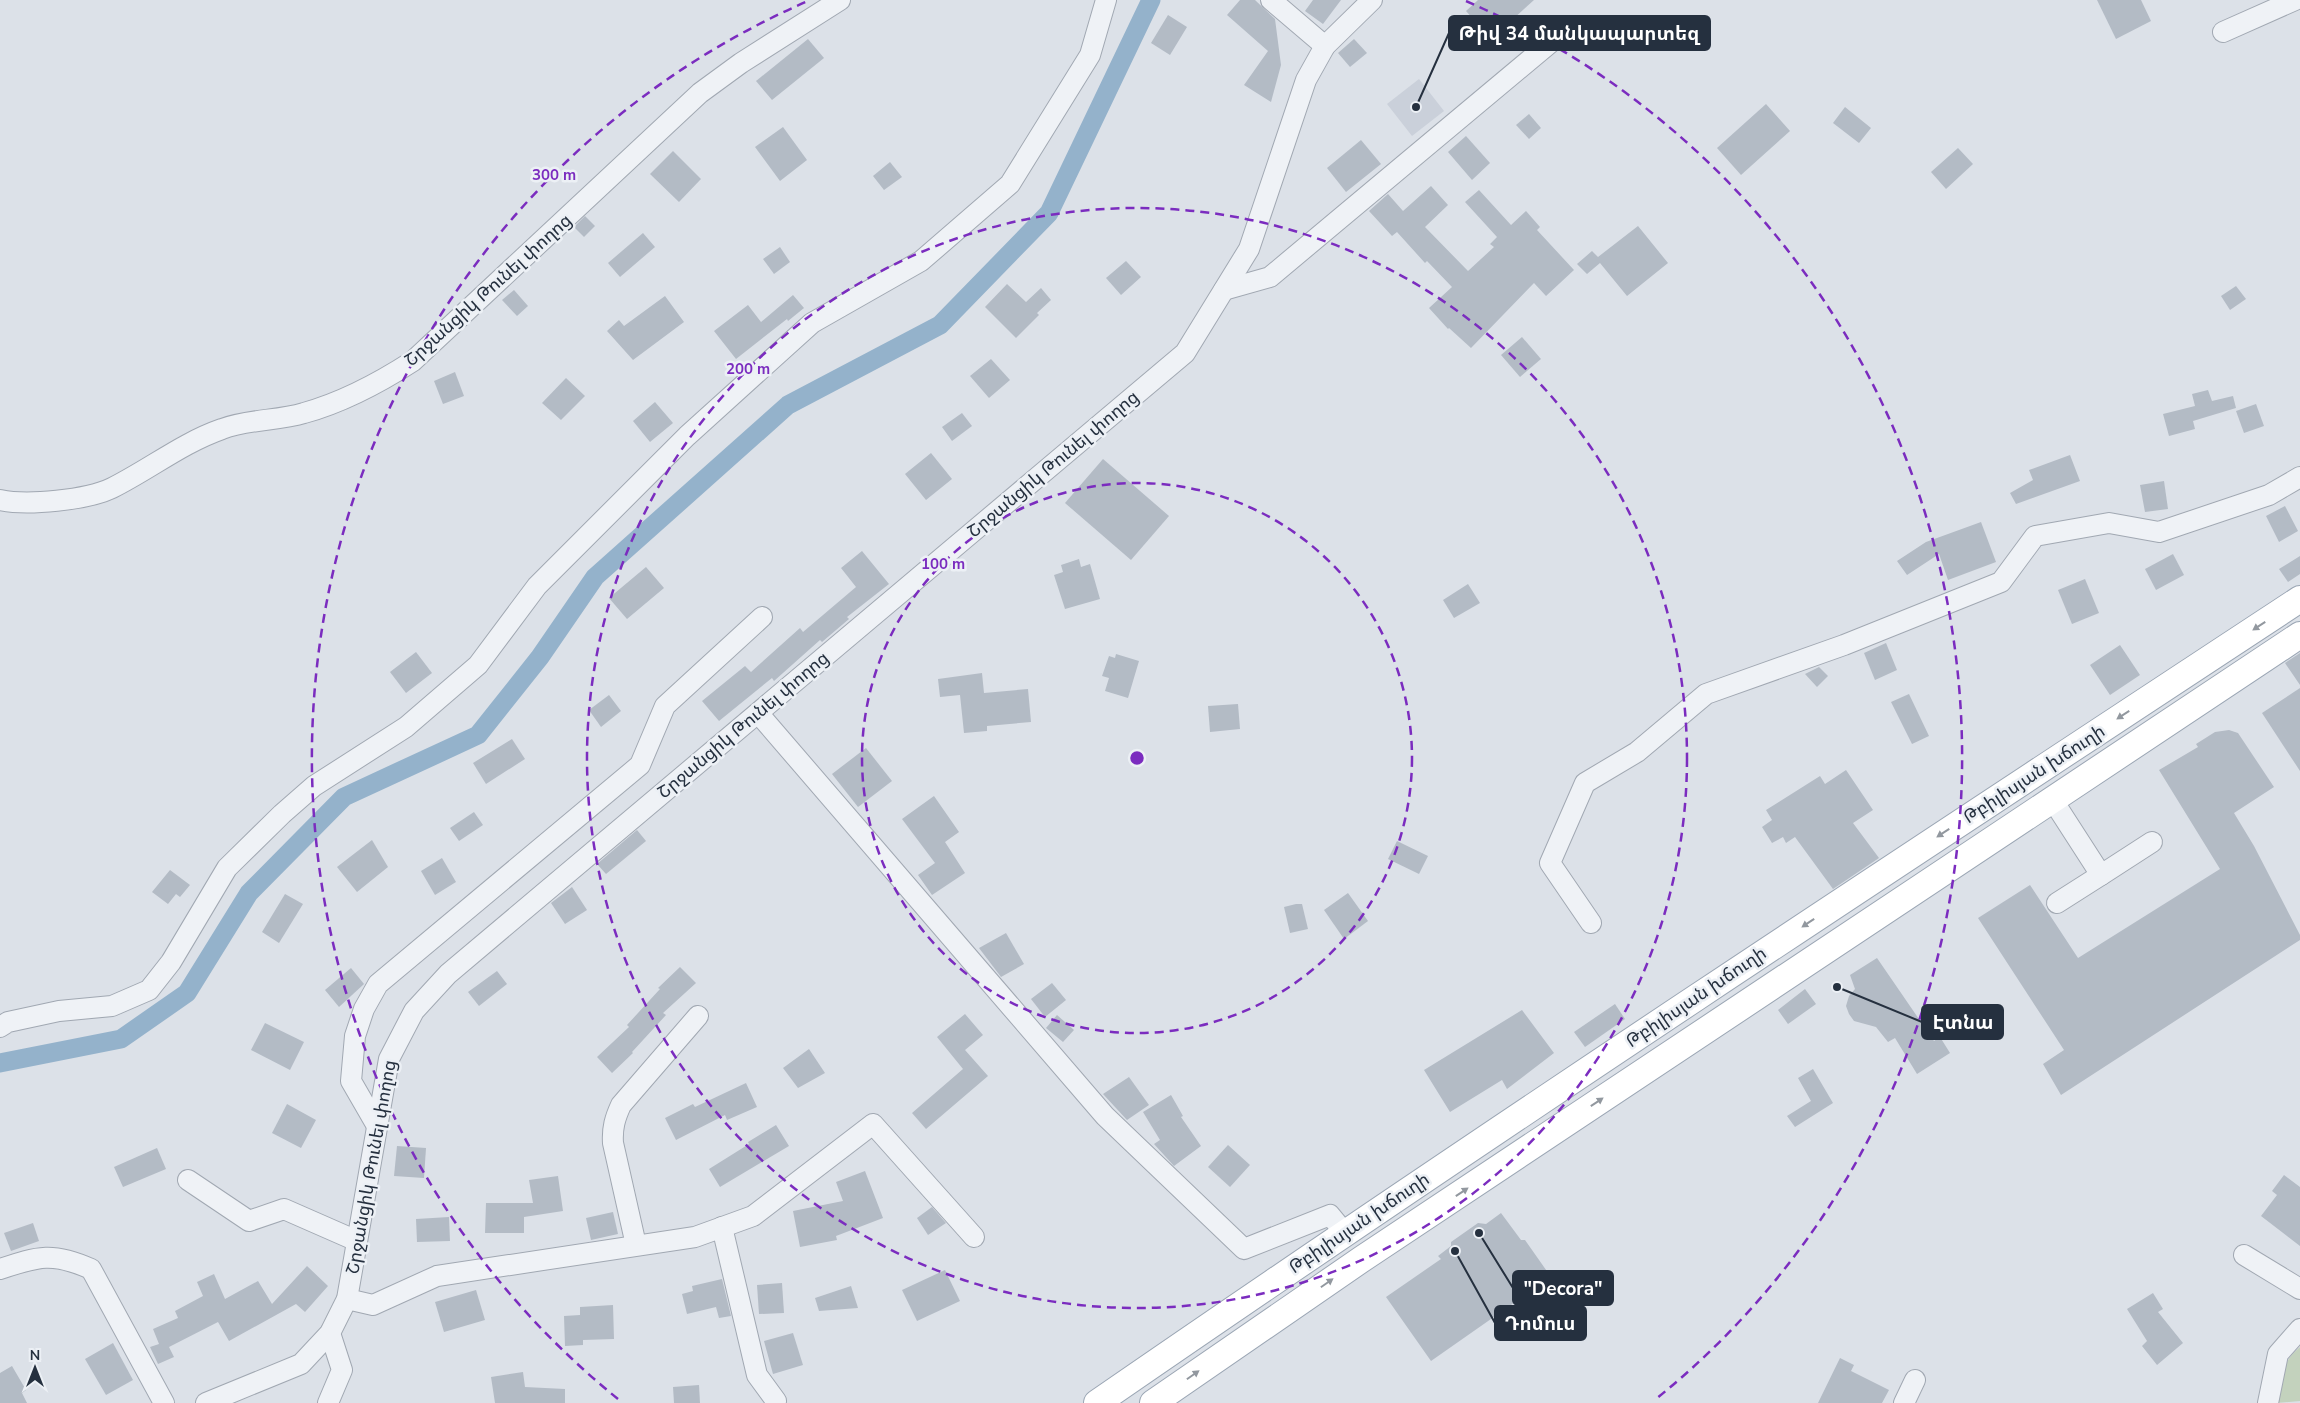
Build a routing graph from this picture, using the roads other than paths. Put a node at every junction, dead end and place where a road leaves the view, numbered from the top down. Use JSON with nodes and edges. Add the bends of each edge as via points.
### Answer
{"nodes":[{"id":1,"x":840,"y":0,"type":"edge"},
{"id":2,"x":1106,"y":0,"type":"edge"},
{"id":3,"x":1271,"y":0,"type":"edge"},
{"id":4,"x":1372,"y":0,"type":"edge"},
{"id":5,"x":2295,"y":0,"type":"edge"},
{"id":6,"x":1568,"y":27,"type":"dead end"},
{"id":7,"x":2223,"y":32,"type":"dead end"},
{"id":8,"x":1325,"y":46,"type":"junction"},
{"id":9,"x":1224,"y":290,"type":"junction"},
{"id":10,"x":2300,"y":477,"type":"edge"},
{"id":11,"x":0,"y":500,"type":"edge"},
{"id":12,"x":2300,"y":599,"type":"edge"},
{"id":13,"x":762,"y":617,"type":"dead end"},
{"id":14,"x":2300,"y":635,"type":"edge"},
{"id":15,"x":758,"y":713,"type":"junction"},
{"id":16,"x":2052,"y":800,"type":"junction"},
{"id":17,"x":2152,"y":842,"type":"dead end"},
{"id":18,"x":2101,"y":875,"type":"junction"},
{"id":19,"x":2057,"y":903,"type":"dead end"},
{"id":20,"x":1591,"y":923,"type":"dead end"},
{"id":21,"x":698,"y":1016,"type":"dead end"},
{"id":22,"x":0,"y":1027,"type":"edge"},
{"id":23,"x":377,"y":1126,"type":"junction"},
{"id":24,"x":188,"y":1180,"type":"dead end"},
{"id":25,"x":722,"y":1227,"type":"junction"},
{"id":26,"x":1344,"y":1232,"type":"junction"},
{"id":27,"x":974,"y":1237,"type":"dead end"},
{"id":28,"x":357,"y":1241,"type":"junction"},
{"id":29,"x":636,"y":1245,"type":"junction"},
{"id":30,"x":2244,"y":1255,"type":"dead end"},
{"id":31,"x":0,"y":1269,"type":"edge"},
{"id":32,"x":2300,"y":1289,"type":"edge"},
{"id":33,"x":347,"y":1299,"type":"junction"},
{"id":34,"x":2300,"y":1329,"type":"edge"},
{"id":35,"x":330,"y":1333,"type":"junction"},
{"id":36,"x":1915,"y":1380,"type":"dead end"},
{"id":37,"x":776,"y":1402,"type":"dead end"},
{"id":38,"x":164,"y":1403,"type":"edge"},
{"id":39,"x":206,"y":1403,"type":"edge"},
{"id":40,"x":328,"y":1403,"type":"edge"},
{"id":41,"x":1097,"y":1403,"type":"edge"},
{"id":42,"x":1153,"y":1403,"type":"edge"},
{"id":43,"x":1904,"y":1403,"type":"edge"},
{"id":44,"x":2268,"y":1403,"type":"edge"}],
"edges":[{"from":1,"to":11,"type":"street","name":"Շրջանցիկ Թունել փողոց","via":[[700,93],[413,361],[379,383],[304,414],[225,427],[193,440],[110,489],[56,502]]},
{"from":2,"to":22,"type":"street","via":[[1090,55],[1010,184],[921,261],[812,323],[687,436],[537,586],[478,664],[406,726],[314,786],[282,814],[227,868],[171,962],[149,990],[112,1006],[59,1011],[8,1022]]},
{"from":3,"to":8,"type":"street"},
{"from":4,"to":8,"type":"street","name":"Շրջանցիկ Թունել փողոց"},
{"from":5,"to":7,"type":"street"},
{"from":6,"to":9,"type":"street","via":[[1270,277]]},
{"from":8,"to":9,"type":"street","name":"Շրջանցիկ Թունել փողոց","via":[[1306,80],[1249,249]]},
{"from":9,"to":15,"type":"street","name":"Շրջանցիկ Թունել փողոց","via":[[1185,353]]},
{"from":10,"to":20,"type":"street","via":[[2269,494],[2159,532],[2109,523],[2035,536],[2001,582],[1844,645],[1706,694],[1637,752],[1585,783],[1550,863]]},
{"from":12,"to":26,"type":"main road","name":"Թբիլիսյան խճուղի","one_way":true},
{"from":13,"to":23,"type":"street","via":[[665,706],[640,765],[378,984],[364,1009],[355,1036],[351,1081]]},
{"from":14,"to":16,"type":"main road","name":"Թբիլիսյան խճուղի"},
{"from":15,"to":23,"type":"street","name":"Շրջանցիկ Թունել փողոց","via":[[448,974],[414,1011],[389,1059]]},
{"from":15,"to":26,"type":"street","via":[[1105,1116],[1244,1249],[1330,1215]]},
{"from":16,"to":18,"type":"street"},
{"from":42,"to":16,"type":"main road","name":"Թբիլիսյան խճուղի","one_way":true,"via":[[1362,1259]]},
{"from":17,"to":18,"type":"street"},
{"from":18,"to":19,"type":"street"},
{"from":21,"to":29,"type":"street","via":[[615,1116],[613,1143]]},
{"from":23,"to":28,"type":"street","name":"Շրջանցիկ Թունել փողոց"},
{"from":24,"to":28,"type":"street","via":[[249,1221],[284,1208]]},
{"from":25,"to":27,"type":"street","via":[[753,1216],[873,1124]]},
{"from":25,"to":29,"type":"street","via":[[695,1237]]},
{"from":25,"to":37,"type":"street","via":[[757,1375]]},
{"from":26,"to":41,"type":"main road","name":"Թբիլիսյան խճուղի"},
{"from":28,"to":33,"type":"street","name":"Շրջանցիկ Թունել փողոց"},
{"from":29,"to":33,"type":"street","via":[[437,1276],[373,1305]]},
{"from":30,"to":32,"type":"street"},
{"from":31,"to":38,"type":"street","via":[[35,1257],[68,1259],[91,1269]]},
{"from":33,"to":35,"type":"street","name":"Շրջանցիկ Թունել փողոց"},
{"from":34,"to":44,"type":"street","via":[[2278,1354]]},
{"from":35,"to":39,"type":"street","name":"Շրջանցիկ Թունել փողոց","via":[[301,1364]]},
{"from":35,"to":40,"type":"street","via":[[342,1370]]},
{"from":36,"to":43,"type":"street"}]}
